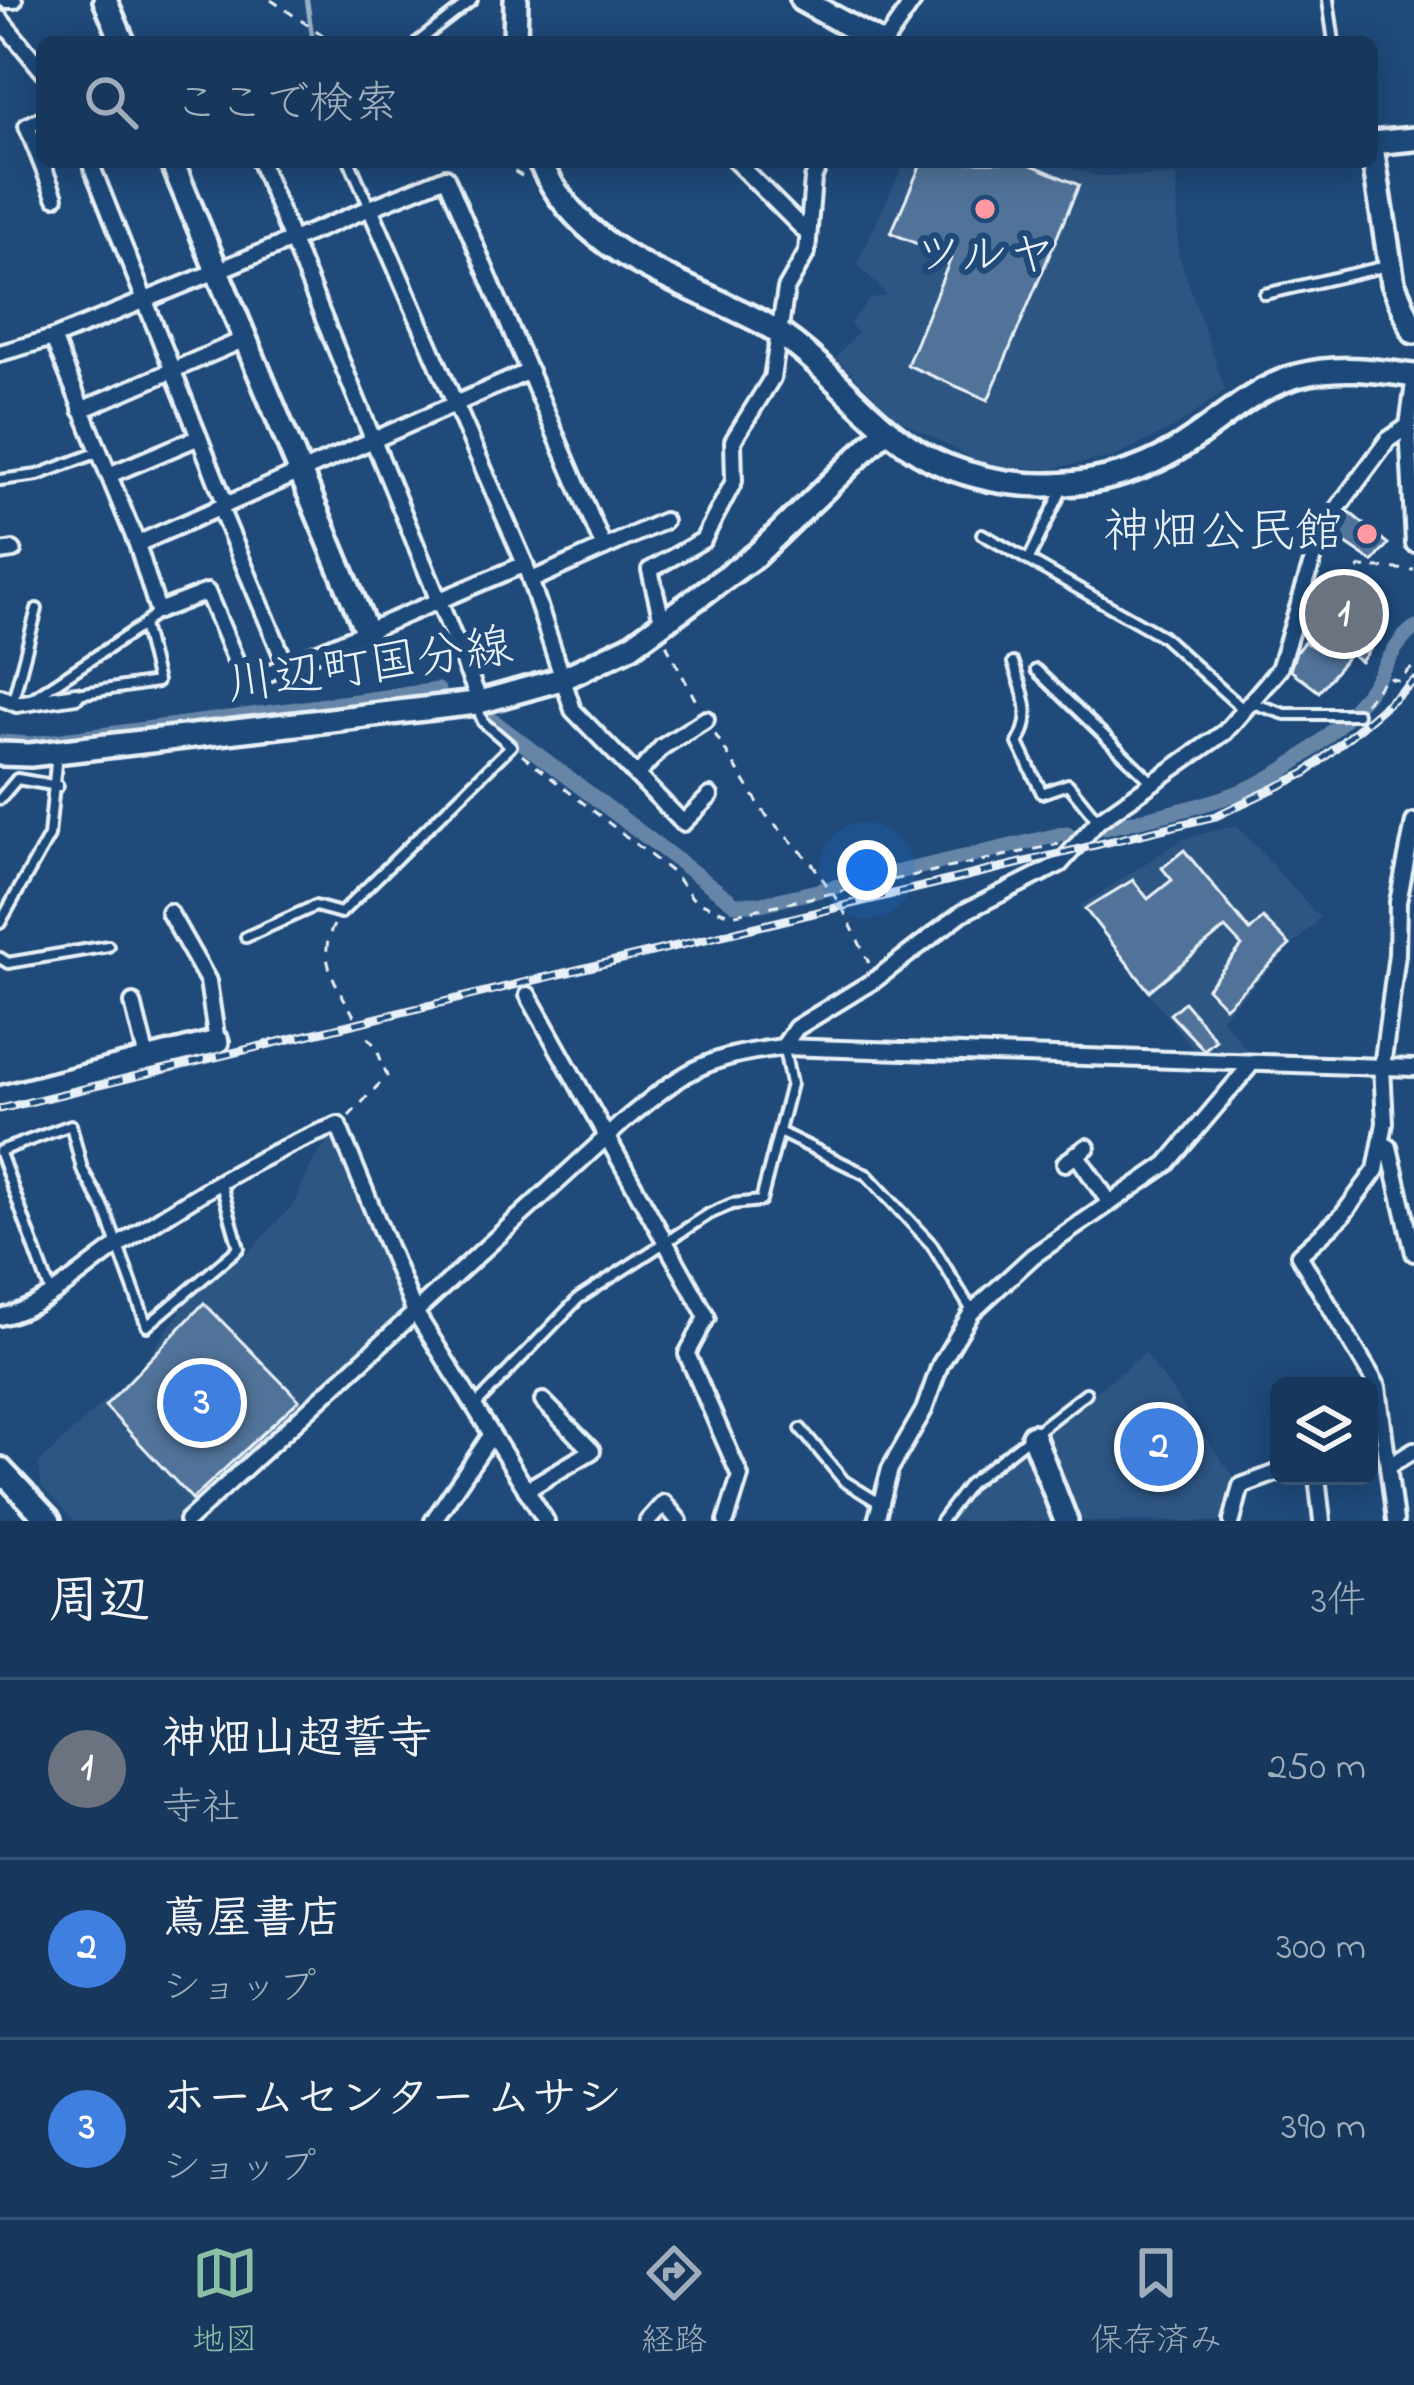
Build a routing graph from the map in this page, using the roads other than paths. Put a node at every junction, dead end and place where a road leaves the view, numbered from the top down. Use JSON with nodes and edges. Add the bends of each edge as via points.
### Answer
{"nodes":[{"id":1,"x":105,"y":0,"type":"edge"},
{"id":2,"x":472,"y":0,"type":"edge"},
{"id":3,"x":516,"y":0,"type":"edge"},
{"id":4,"x":802,"y":0,"type":"edge"},
{"id":5,"x":914,"y":0,"type":"edge"},
{"id":6,"x":1328,"y":0,"type":"edge"},
{"id":7,"x":0,"y":20,"type":"edge"},
{"id":8,"x":120,"y":36,"type":"edge"},
{"id":9,"x":426,"y":36,"type":"edge"},
{"id":10,"x":515,"y":36,"type":"edge"},
{"id":11,"x":871,"y":36,"type":"edge"},
{"id":12,"x":887,"y":36,"type":"edge"},
{"id":13,"x":1333,"y":36,"type":"edge"},
{"id":14,"x":36,"y":63,"type":"edge"},
{"id":15,"x":36,"y":122,"type":"edge"},
{"id":16,"x":1414,"y":139,"type":"edge"},
{"id":17,"x":1378,"y":144,"type":"edge"},
{"id":18,"x":36,"y":149,"type":"edge"},
{"id":19,"x":44,"y":168,"type":"edge"},
{"id":20,"x":92,"y":168,"type":"edge"},
{"id":21,"x":174,"y":168,"type":"edge"},
{"id":22,"x":262,"y":168,"type":"edge"},
{"id":23,"x":353,"y":168,"type":"edge"},
{"id":24,"x":543,"y":168,"type":"edge"},
{"id":25,"x":742,"y":168,"type":"edge"},
{"id":26,"x":818,"y":168,"type":"edge"},
{"id":27,"x":1375,"y":168,"type":"edge"},
{"id":28,"x":55,"y":197,"type":"dead end"},
{"id":29,"x":370,"y":208,"type":"junction"},
{"id":30,"x":808,"y":234,"type":"junction"},
{"id":31,"x":291,"y":240,"type":"junction"},
{"id":32,"x":1389,"y":265,"type":"junction"},
{"id":33,"x":217,"y":270,"type":"junction"},
{"id":34,"x":1265,"y":294,"type":"dead end"},
{"id":35,"x":145,"y":299,"type":"junction"},
{"id":36,"x":776,"y":331,"type":"junction"},
{"id":37,"x":1414,"y":332,"type":"edge"},
{"id":38,"x":53,"y":338,"type":"junction"},
{"id":39,"x":245,"y":339,"type":"junction"},
{"id":40,"x":0,"y":352,"type":"edge"},
{"id":41,"x":172,"y":368,"type":"junction"},
{"id":42,"x":530,"y":371,"type":"junction"},
{"id":43,"x":1414,"y":380,"type":"edge"},
{"id":44,"x":458,"y":406,"type":"junction"},
{"id":45,"x":81,"y":410,"type":"junction"},
{"id":46,"x":1408,"y":426,"type":"junction"},
{"id":47,"x":886,"y":430,"type":"junction"},
{"id":48,"x":199,"y":436,"type":"junction"},
{"id":49,"x":375,"y":441,"type":"junction"},
{"id":50,"x":99,"y":452,"type":"junction"},
{"id":51,"x":301,"y":474,"type":"junction"},
{"id":52,"x":109,"y":475,"type":"junction"},
{"id":53,"x":0,"y":480,"type":"edge"},
{"id":54,"x":1064,"y":485,"type":"junction"},
{"id":55,"x":223,"y":507,"type":"junction"},
{"id":56,"x":664,"y":521,"type":"dead end"},
{"id":57,"x":982,"y":534,"type":"dead end"},
{"id":58,"x":137,"y":544,"type":"junction"},
{"id":59,"x":1414,"y":544,"type":"edge"},
{"id":60,"x":604,"y":548,"type":"junction"},
{"id":61,"x":1029,"y":559,"type":"junction"},
{"id":62,"x":526,"y":565,"type":"junction"},
{"id":63,"x":532,"y":580,"type":"junction"},
{"id":64,"x":442,"y":602,"type":"junction"},
{"id":65,"x":37,"y":609,"type":"dead end"},
{"id":66,"x":158,"y":611,"type":"junction"},
{"id":67,"x":143,"y":625,"type":"junction"},
{"id":68,"x":662,"y":625,"type":"junction"},
{"id":69,"x":367,"y":633,"type":"junction"},
{"id":70,"x":1013,"y":663,"type":"dead end"},
{"id":71,"x":286,"y":665,"type":"junction"},
{"id":72,"x":1036,"y":670,"type":"dead end"},
{"id":73,"x":562,"y":679,"type":"junction"},
{"id":74,"x":76,"y":695,"type":"joint"},
{"id":75,"x":13,"y":700,"type":"edge"},
{"id":76,"x":478,"y":703,"type":"junction"},
{"id":77,"x":1249,"y":707,"type":"junction"},
{"id":78,"x":1352,"y":713,"type":"road end"},
{"id":79,"x":706,"y":719,"type":"road end"},
{"id":80,"x":58,"y":751,"type":"junction"},
{"id":81,"x":0,"y":754,"type":"edge"},
{"id":82,"x":637,"y":775,"type":"junction"},
{"id":83,"x":1152,"y":782,"type":"junction"},
{"id":84,"x":58,"y":786,"type":"junction"},
{"id":85,"x":710,"y":796,"type":"dead end"},
{"id":86,"x":0,"y":799,"type":"edge"},
{"id":87,"x":1098,"y":821,"type":"junction"},
{"id":88,"x":1414,"y":822,"type":"edge"},
{"id":89,"x":169,"y":912,"type":"dead end"},
{"id":90,"x":0,"y":923,"type":"edge"},
{"id":91,"x":246,"y":937,"type":"dead end"},
{"id":92,"x":108,"y":946,"type":"dead end"},
{"id":93,"x":0,"y":958,"type":"edge"},
{"id":94,"x":527,"y":995,"type":"dead end"},
{"id":95,"x":133,"y":1003,"type":"dead end"},
{"id":96,"x":217,"y":1042,"type":"joint"},
{"id":97,"x":783,"y":1047,"type":"junction"},
{"id":98,"x":148,"y":1064,"type":"junction"},
{"id":99,"x":1249,"y":1066,"type":"junction"},
{"id":100,"x":1388,"y":1067,"type":"junction"},
{"id":101,"x":1414,"y":1068,"type":"edge"},
{"id":102,"x":0,"y":1098,"type":"edge"},
{"id":103,"x":779,"y":1132,"type":"junction"},
{"id":104,"x":606,"y":1138,"type":"junction"},
{"id":105,"x":1382,"y":1143,"type":"junction"},
{"id":106,"x":0,"y":1152,"type":"edge"},
{"id":107,"x":1076,"y":1155,"type":"dead end"},
{"id":108,"x":221,"y":1184,"type":"junction"},
{"id":109,"x":1110,"y":1203,"type":"junction"},
{"id":110,"x":664,"y":1240,"type":"junction"},
{"id":111,"x":118,"y":1246,"type":"junction"},
{"id":112,"x":1414,"y":1253,"type":"edge"},
{"id":113,"x":51,"y":1294,"type":"junction"},
{"id":114,"x":414,"y":1310,"type":"junction"},
{"id":115,"x":972,"y":1312,"type":"junction"},
{"id":116,"x":0,"y":1317,"type":"edge"},
{"id":117,"x":1087,"y":1393,"type":"dead end"},
{"id":118,"x":543,"y":1401,"type":"dead end"},
{"id":119,"x":476,"y":1405,"type":"junction"},
{"id":120,"x":801,"y":1429,"type":"dead end"},
{"id":121,"x":1033,"y":1436,"type":"junction"},
{"id":122,"x":490,"y":1437,"type":"junction"},
{"id":123,"x":1414,"y":1450,"type":"edge"},
{"id":124,"x":1388,"y":1466,"type":"junction"},
{"id":125,"x":0,"y":1469,"type":"edge"},
{"id":126,"x":1270,"y":1475,"type":"edge"},
{"id":127,"x":1318,"y":1485,"type":"edge"},
{"id":128,"x":526,"y":1490,"type":"junction"},
{"id":129,"x":881,"y":1504,"type":"junction"},
{"id":130,"x":49,"y":1521,"type":"edge"},
{"id":131,"x":187,"y":1521,"type":"edge"},
{"id":132,"x":433,"y":1521,"type":"edge"},
{"id":133,"x":546,"y":1521,"type":"edge"},
{"id":134,"x":648,"y":1521,"type":"edge"},
{"id":135,"x":680,"y":1521,"type":"edge"},
{"id":136,"x":726,"y":1521,"type":"edge"},
{"id":137,"x":876,"y":1521,"type":"edge"},
{"id":138,"x":941,"y":1521,"type":"edge"},
{"id":139,"x":1066,"y":1521,"type":"edge"},
{"id":140,"x":1232,"y":1521,"type":"edge"},
{"id":141,"x":1322,"y":1521,"type":"edge"},
{"id":142,"x":1395,"y":1521,"type":"edge"}],
"edges":[{"from":1,"to":8,"type":"street"},
{"from":2,"to":9,"type":"lane"},
{"from":3,"to":10,"type":"street"},
{"from":4,"to":11,"type":"street"},
{"from":5,"to":12,"type":"street"},
{"from":6,"to":13,"type":"lane"},
{"from":7,"to":14,"type":"street"},
{"from":15,"to":18,"type":"street","via":[[27,126]]},
{"from":16,"to":17,"type":"street"},
{"from":19,"to":28,"type":"street"},
{"from":20,"to":35,"type":"street"},
{"from":21,"to":33,"type":"street"},
{"from":22,"to":31,"type":"street"},
{"from":23,"to":29,"type":"lane"},
{"from":24,"to":36,"type":"street","via":[[576,219],[609,249]]},
{"from":25,"to":30,"type":"street"},
{"from":26,"to":30,"type":"street"},
{"from":27,"to":32,"type":"street"},
{"from":29,"to":31,"type":"street"},
{"from":29,"to":42,"type":"street","via":[[446,177]]},
{"from":29,"to":44,"type":"street"},
{"from":30,"to":36,"type":"street"},
{"from":31,"to":33,"type":"street"},
{"from":31,"to":49,"type":"street"},
{"from":32,"to":34,"type":"lane"},
{"from":32,"to":37,"type":"street"},
{"from":33,"to":35,"type":"street"},
{"from":33,"to":39,"type":"street"},
{"from":35,"to":38,"type":"street"},
{"from":35,"to":41,"type":"street"},
{"from":36,"to":47,"type":"street"},
{"from":36,"to":68,"type":"street","via":[[772,378],[733,441],[734,481],[703,540],[650,570]]},
{"from":38,"to":40,"type":"street"},
{"from":38,"to":45,"type":"street"},
{"from":39,"to":41,"type":"street"},
{"from":39,"to":51,"type":"street"},
{"from":41,"to":45,"type":"street"},
{"from":41,"to":48,"type":"street"},
{"from":42,"to":44,"type":"street"},
{"from":42,"to":60,"type":"street"},
{"from":43,"to":46,"type":"street"},
{"from":43,"to":54,"type":"street","via":[[1348,369],[1299,375],[1250,395],[1160,458]]},
{"from":44,"to":49,"type":"street"},
{"from":44,"to":62,"type":"street"},
{"from":45,"to":50,"type":"street"},
{"from":46,"to":59,"type":"street"},
{"from":46,"to":77,"type":"street","via":[[1336,508],[1279,669]]},
{"from":47,"to":54,"type":"street","via":[[963,472]]},
{"from":47,"to":68,"type":"street","name":"川辺町国分線","via":[[756,555]]},
{"from":48,"to":52,"type":"street"},
{"from":48,"to":55,"type":"street"},
{"from":49,"to":51,"type":"street"},
{"from":49,"to":64,"type":"street"},
{"from":50,"to":52,"type":"street"},
{"from":50,"to":53,"type":"lane","via":[[38,476]]},
{"from":51,"to":55,"type":"street"},
{"from":51,"to":69,"type":"street"},
{"from":52,"to":58,"type":"street"},
{"from":54,"to":61,"type":"lane"},
{"from":55,"to":58,"type":"street"},
{"from":55,"to":71,"type":"street"},
{"from":56,"to":60,"type":"street"},
{"from":57,"to":61,"type":"lane"},
{"from":58,"to":66,"type":"street"},
{"from":60,"to":63,"type":"street"},
{"from":61,"to":77,"type":"lane","via":[[1162,636]]},
{"from":62,"to":63,"type":"street"},
{"from":62,"to":64,"type":"street"},
{"from":63,"to":73,"type":"street"},
{"from":64,"to":69,"type":"street"},
{"from":64,"to":76,"type":"street"},
{"from":65,"to":75,"type":"lane"},
{"from":66,"to":67,"type":"lane"},
{"from":66,"to":71,"type":"street","via":[[207,592],[245,682]]},
{"from":67,"to":74,"type":"lane","via":[[157,682]]},
{"from":67,"to":75,"type":"lane"},
{"from":68,"to":73,"type":"street","name":"川辺町国分線"},
{"from":69,"to":71,"type":"street"},
{"from":70,"to":87,"type":"lane","via":[[1028,709],[1018,743],[1042,793],[1068,784]]},
{"from":72,"to":83,"type":"lane"},
{"from":73,"to":76,"type":"street","name":"川辺町国分線"},
{"from":73,"to":82,"type":"street","via":[[580,721]]},
{"from":74,"to":75,"type":"street"},
{"from":76,"to":80,"type":"street","name":"川辺町国分線"},
{"from":76,"to":91,"type":"lane","via":[[484,722],[511,746],[341,913],[315,906]]},
{"from":77,"to":78,"type":"lane"},
{"from":77,"to":83,"type":"street"},
{"from":79,"to":82,"type":"street"},
{"from":80,"to":81,"type":"street","name":"川辺町国分線"},
{"from":80,"to":84,"type":"lane"},
{"from":82,"to":85,"type":"street","via":[[683,823]]},
{"from":83,"to":87,"type":"street"},
{"from":84,"to":86,"type":"lane","via":[[17,779]]},
{"from":84,"to":90,"type":"lane","via":[[49,836]]},
{"from":87,"to":97,"type":"street","via":[[1060,864],[962,913],[796,1028]]},
{"from":88,"to":100,"type":"street","via":[[1398,902]]},
{"from":89,"to":96,"type":"street","via":[[208,981]]},
{"from":92,"to":93,"type":"lane"},
{"from":94,"to":104,"type":"street"},
{"from":95,"to":98,"type":"street"},
{"from":96,"to":98,"type":"street"},
{"from":97,"to":99,"type":"street"},
{"from":97,"to":103,"type":"lane","via":[[790,1084]]},
{"from":97,"to":104,"type":"street","via":[[702,1063]]},
{"from":98,"to":102,"type":"street"},
{"from":99,"to":100,"type":"street"},
{"from":99,"to":109,"type":"street","via":[[1167,1164]]},
{"from":100,"to":101,"type":"street"},
{"from":100,"to":105,"type":"street"},
{"from":103,"to":110,"type":"lane","via":[[761,1201],[732,1204]]},
{"from":103,"to":115,"type":"lane","via":[[867,1175],[932,1245]]},
{"from":104,"to":110,"type":"street"},
{"from":104,"to":114,"type":"street"},
{"from":105,"to":112,"type":"street","via":[[1390,1147]]},
{"from":105,"to":124,"type":"street","via":[[1360,1194],[1298,1255],[1378,1387]]},
{"from":106,"to":111,"type":"lane","via":[[71,1125]]},
{"from":106,"to":113,"type":"lane"},
{"from":107,"to":109,"type":"street"},
{"from":108,"to":111,"type":"street"},
{"from":108,"to":111,"type":"lane","via":[[239,1248],[158,1322],[147,1326]]},
{"from":108,"to":114,"type":"street","via":[[283,1145],[338,1125]]},
{"from":109,"to":115,"type":"street","via":[[1033,1256]]},
{"from":110,"to":119,"type":"lane","via":[[578,1299]]},
{"from":110,"to":136,"type":"street","via":[[706,1317],[687,1354],[740,1477]]},
{"from":111,"to":113,"type":"street"},
{"from":113,"to":116,"type":"street"},
{"from":114,"to":119,"type":"street"},
{"from":114,"to":131,"type":"street"},
{"from":115,"to":129,"type":"street","via":[[890,1469]]},
{"from":117,"to":121,"type":"lane"},
{"from":118,"to":128,"type":"street","via":[[592,1451]]},
{"from":119,"to":122,"type":"street"},
{"from":120,"to":129,"type":"lane","via":[[844,1481]]},
{"from":121,"to":138,"type":"lane","via":[[969,1484]]},
{"from":121,"to":139,"type":"street"},
{"from":122,"to":128,"type":"street"},
{"from":122,"to":132,"type":"street"},
{"from":123,"to":124,"type":"street"},
{"from":124,"to":142,"type":"street"},
{"from":125,"to":130,"type":"street"},
{"from":126,"to":140,"type":"street","via":[[1241,1486]]},
{"from":127,"to":141,"type":"street"},
{"from":128,"to":133,"type":"street"},
{"from":129,"to":137,"type":"street"},
{"from":134,"to":135,"type":"street","via":[[664,1503]]}]}
